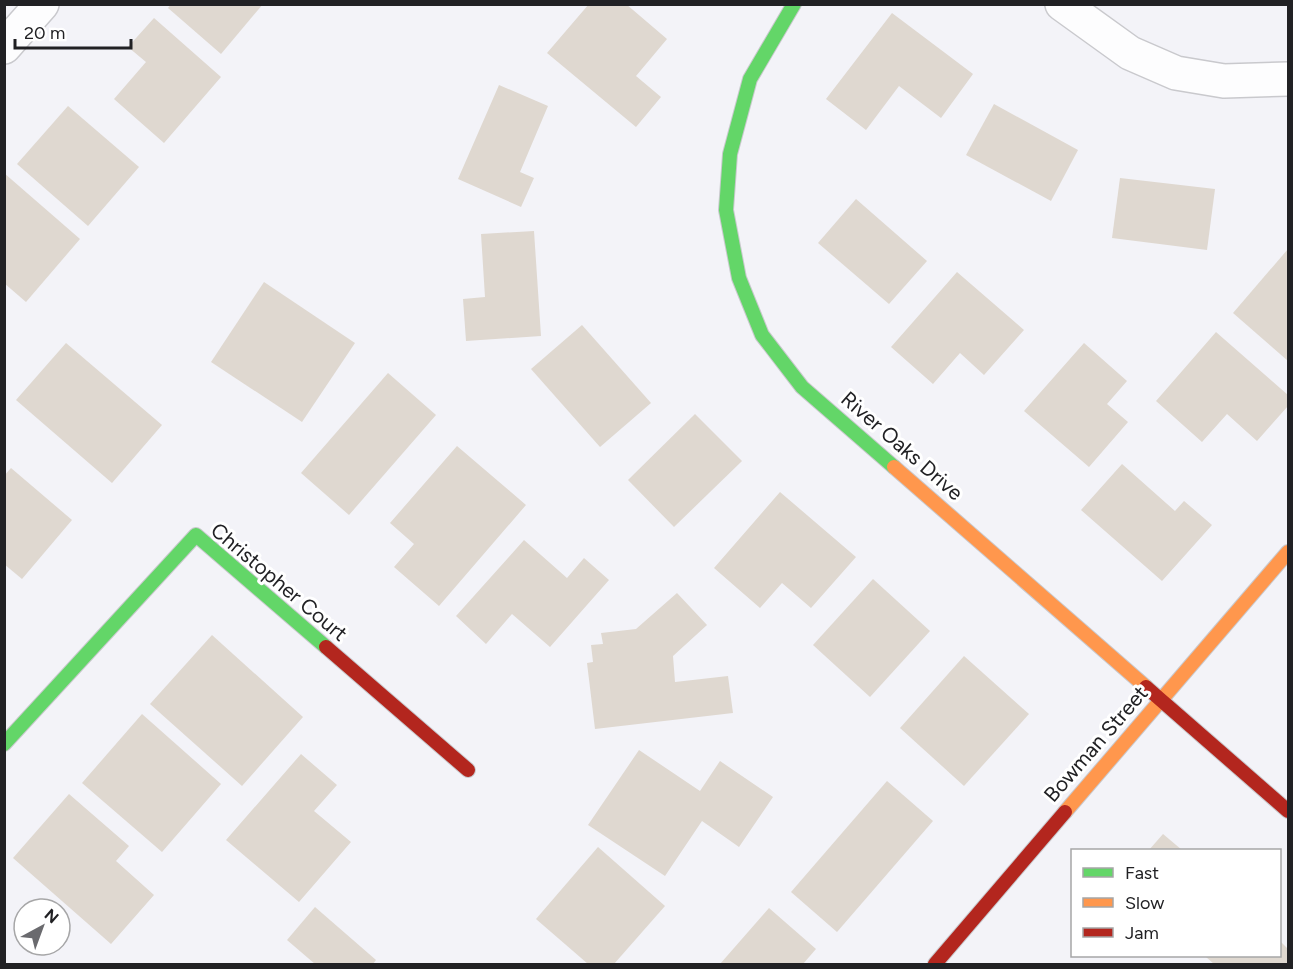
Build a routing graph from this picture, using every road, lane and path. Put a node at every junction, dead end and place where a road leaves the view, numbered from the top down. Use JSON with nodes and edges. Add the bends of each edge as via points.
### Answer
{"nodes":[{"id":1,"x":42,"y":4,"type":"edge"},
{"id":2,"x":794,"y":4,"type":"edge"},
{"id":3,"x":1062,"y":4,"type":"edge"},
{"id":4,"x":4,"y":47,"type":"edge"},
{"id":5,"x":1288,"y":79,"type":"edge"},
{"id":6,"x":1288,"y":552,"type":"edge"},
{"id":7,"x":1162,"y":700,"type":"junction"},
{"id":8,"x":4,"y":744,"type":"edge"},
{"id":9,"x":468,"y":771,"type":"dead end"},
{"id":10,"x":1288,"y":811,"type":"edge"},
{"id":11,"x":935,"y":964,"type":"edge"}],
"edges":[{"from":1,"to":4,"type":"street"},
{"from":2,"to":7,"type":"street","name":"River Oaks Drive","via":[[750,79],[730,154],[726,210],[739,278],[762,335],[802,387]]},
{"from":3,"to":5,"type":"street","via":[[1130,53],[1176,73],[1224,81]]},
{"from":6,"to":7,"type":"street","name":"Bowman Street"},
{"from":7,"to":10,"type":"street","name":"River Oaks Drive"},
{"from":7,"to":11,"type":"street","name":"Bowman Street"},
{"from":8,"to":9,"type":"street","name":"Christopher Court","via":[[196,535]]}]}
